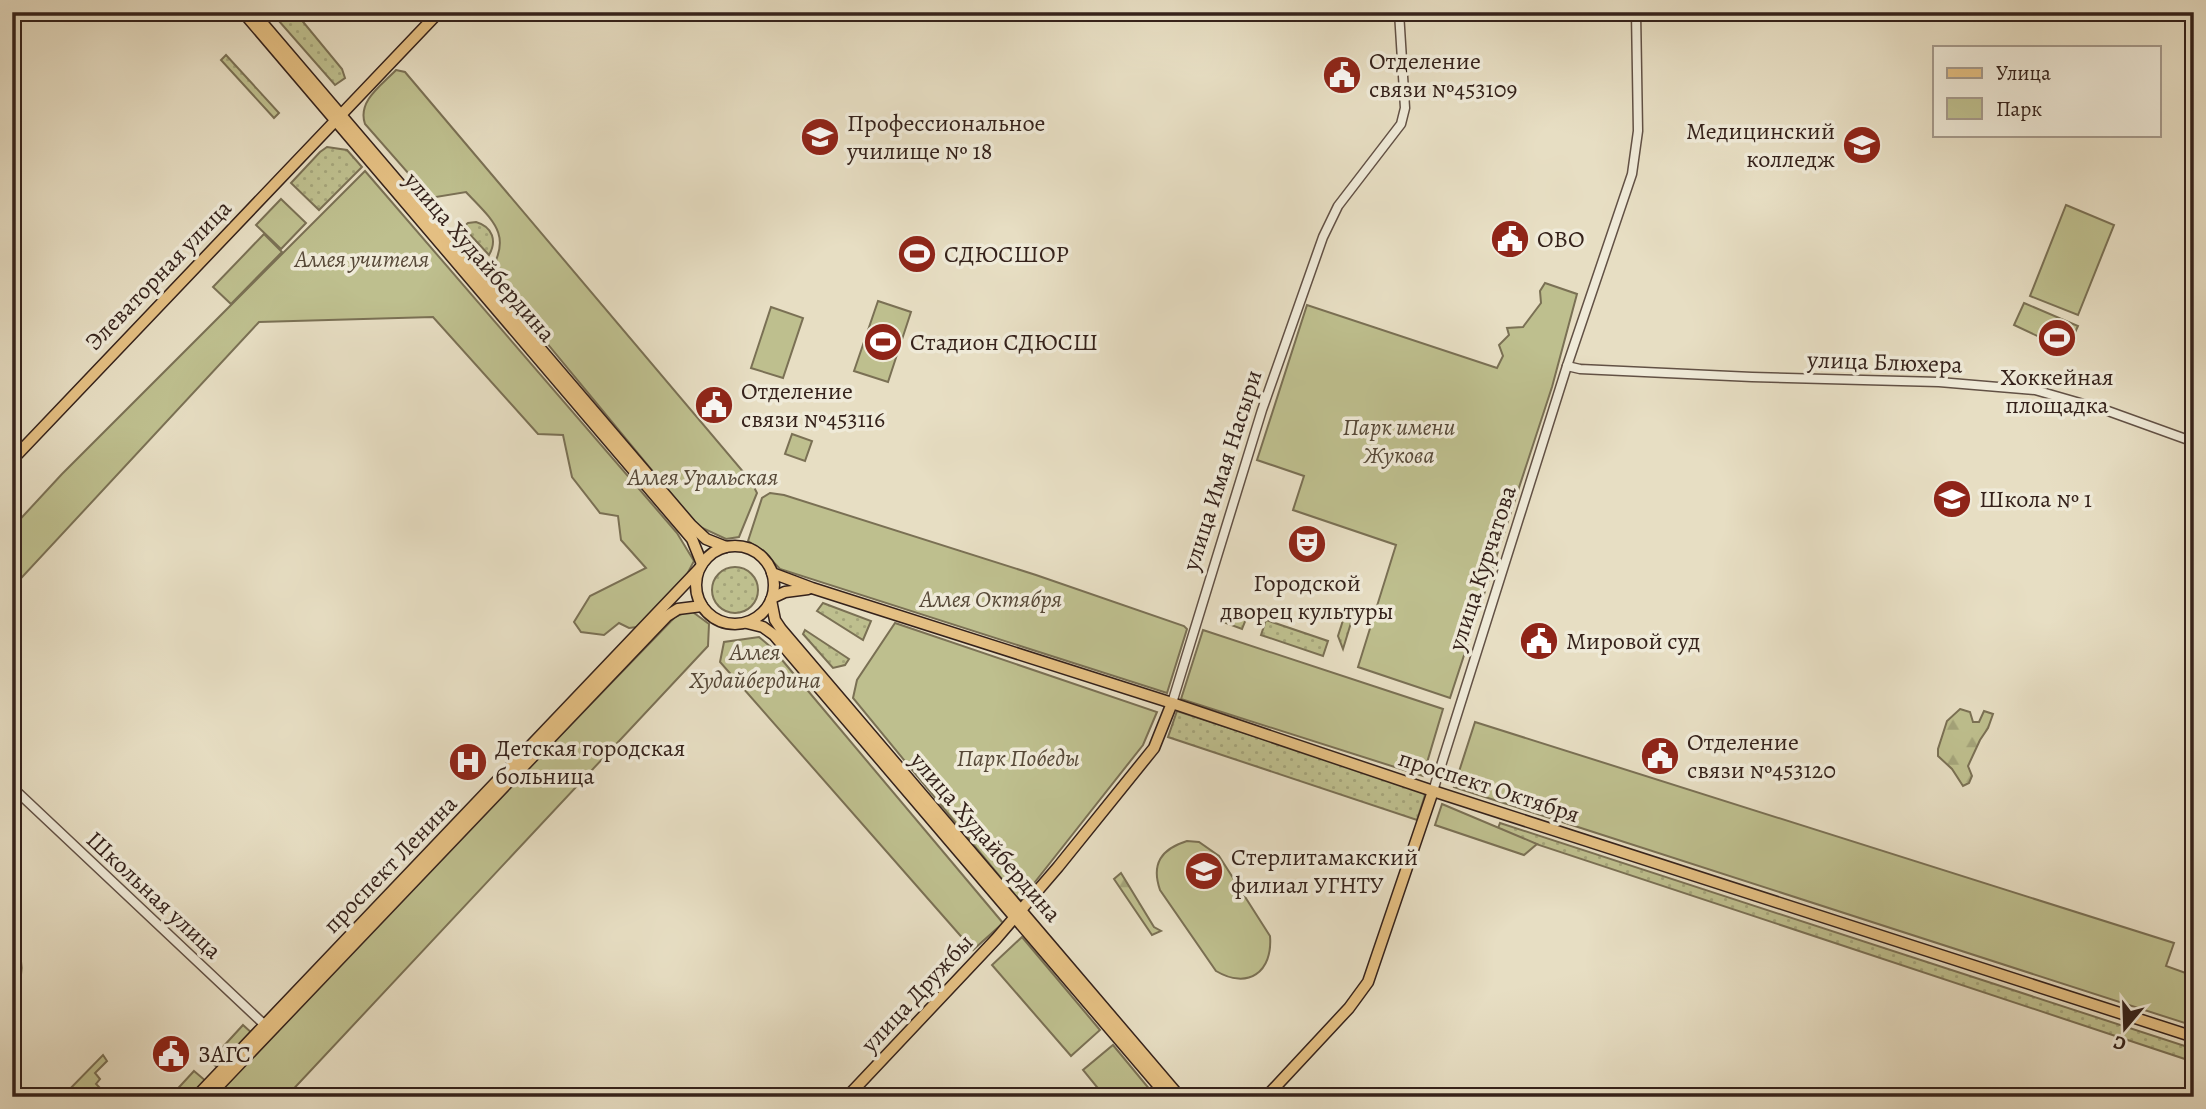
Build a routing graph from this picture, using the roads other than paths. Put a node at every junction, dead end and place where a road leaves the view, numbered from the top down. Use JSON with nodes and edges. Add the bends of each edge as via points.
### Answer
{"nodes":[{"id":1,"x":243,"y":12,"type":"edge"},
{"id":2,"x":253,"y":12,"type":"edge"},
{"id":3,"x":439,"y":12,"type":"edge"},
{"id":4,"x":1399,"y":12,"type":"edge"},
{"id":5,"x":1636,"y":12,"type":"edge"},
{"id":6,"x":339,"y":117,"type":"junction"},
{"id":7,"x":1567,"y":366,"type":"junction"},
{"id":8,"x":2194,"y":442,"type":"edge"},
{"id":9,"x":12,"y":460,"type":"edge"},
{"id":10,"x":688,"y":528,"type":"junction"},
{"id":11,"x":726,"y":547,"type":"junction"},
{"id":12,"x":701,"y":566,"type":"junction"},
{"id":13,"x":772,"y":573,"type":"junction"},
{"id":14,"x":812,"y":588,"type":"junction"},
{"id":15,"x":772,"y":599,"type":"junction"},
{"id":16,"x":702,"y":606,"type":"junction"},
{"id":17,"x":747,"y":623,"type":"junction"},
{"id":18,"x":1172,"y":703,"type":"junction"},
{"id":19,"x":12,"y":787,"type":"edge"},
{"id":20,"x":1433,"y":791,"type":"junction"},
{"id":21,"x":1018,"y":913,"type":"junction"},
{"id":22,"x":268,"y":1028,"type":"junction"},
{"id":23,"x":2194,"y":1037,"type":"edge"},
{"id":24,"x":196,"y":1097,"type":"edge"},
{"id":25,"x":208,"y":1097,"type":"edge"},
{"id":26,"x":847,"y":1097,"type":"edge"},
{"id":27,"x":1168,"y":1097,"type":"edge"},
{"id":28,"x":1180,"y":1097,"type":"edge"},
{"id":29,"x":1266,"y":1097,"type":"edge"}],
"edges":[{"from":1,"to":6,"type":"main road","name":"улица Худайбердина"},
{"from":2,"to":6,"type":"main road","name":"улица Худайбердина"},
{"from":3,"to":6,"type":"main road","name":"Элеваторная улица"},
{"from":4,"to":18,"type":"street","name":"улица Имая Насыри","via":[[1403,117],[1338,206],[1323,237],[1262,410]]},
{"from":5,"to":7,"type":"street","name":"улица Курчатова","via":[[1637,152]]},
{"from":6,"to":9,"type":"main road","name":"Элеваторная улица"},
{"from":6,"to":10,"type":"main road","name":"улица Худайбердина"},
{"from":7,"to":8,"type":"street","name":"улица Блюхера","via":[[2035,390]]},
{"from":7,"to":20,"type":"street","name":"улица Курчатова"},
{"from":10,"to":11,"type":"main road"},
{"from":10,"to":12,"type":"main road"},
{"from":11,"to":12,"type":"main road"},
{"from":11,"to":13,"type":"main road","via":[[749,549],[766,561]]},
{"from":12,"to":16,"type":"main road","via":[[696,587]]},
{"from":12,"to":22,"type":"main road","name":"проспект Ленина"},
{"from":13,"to":14,"type":"main road","name":"проспект Октября"},
{"from":13,"to":15,"type":"main road"},
{"from":14,"to":15,"type":"main road"},
{"from":14,"to":18,"type":"main road","name":"проспект Октября"},
{"from":15,"to":17,"type":"main road"},
{"from":15,"to":21,"type":"main road","name":"улица Худайбердина","via":[[780,629]]},
{"from":16,"to":17,"type":"main road","via":[[720,621]]},
{"from":16,"to":22,"type":"main road","name":"проспект Ленина","via":[[678,609],[667,616]]},
{"from":17,"to":21,"type":"main road","name":"улица Худайбердина","via":[[774,635]]},
{"from":18,"to":20,"type":"main road","name":"проспект Октября"},
{"from":18,"to":21,"type":"main road","name":"улица Имая Насыри","via":[[1154,747]]},
{"from":19,"to":22,"type":"street","name":"Школьная улица"},
{"from":20,"to":23,"type":"main road","name":"проспект Октября"},
{"from":20,"to":29,"type":"main road","name":"улица Курчатова","via":[[1368,982]]},
{"from":21,"to":26,"type":"main road","name":"улица Дружбы"},
{"from":21,"to":27,"type":"main road","name":"улица Худайбердина"},
{"from":21,"to":28,"type":"main road","name":"улица Худайбердина"},
{"from":22,"to":24,"type":"main road","name":"проспект Ленина"},
{"from":22,"to":25,"type":"main road","name":"проспект Ленина"}]}
